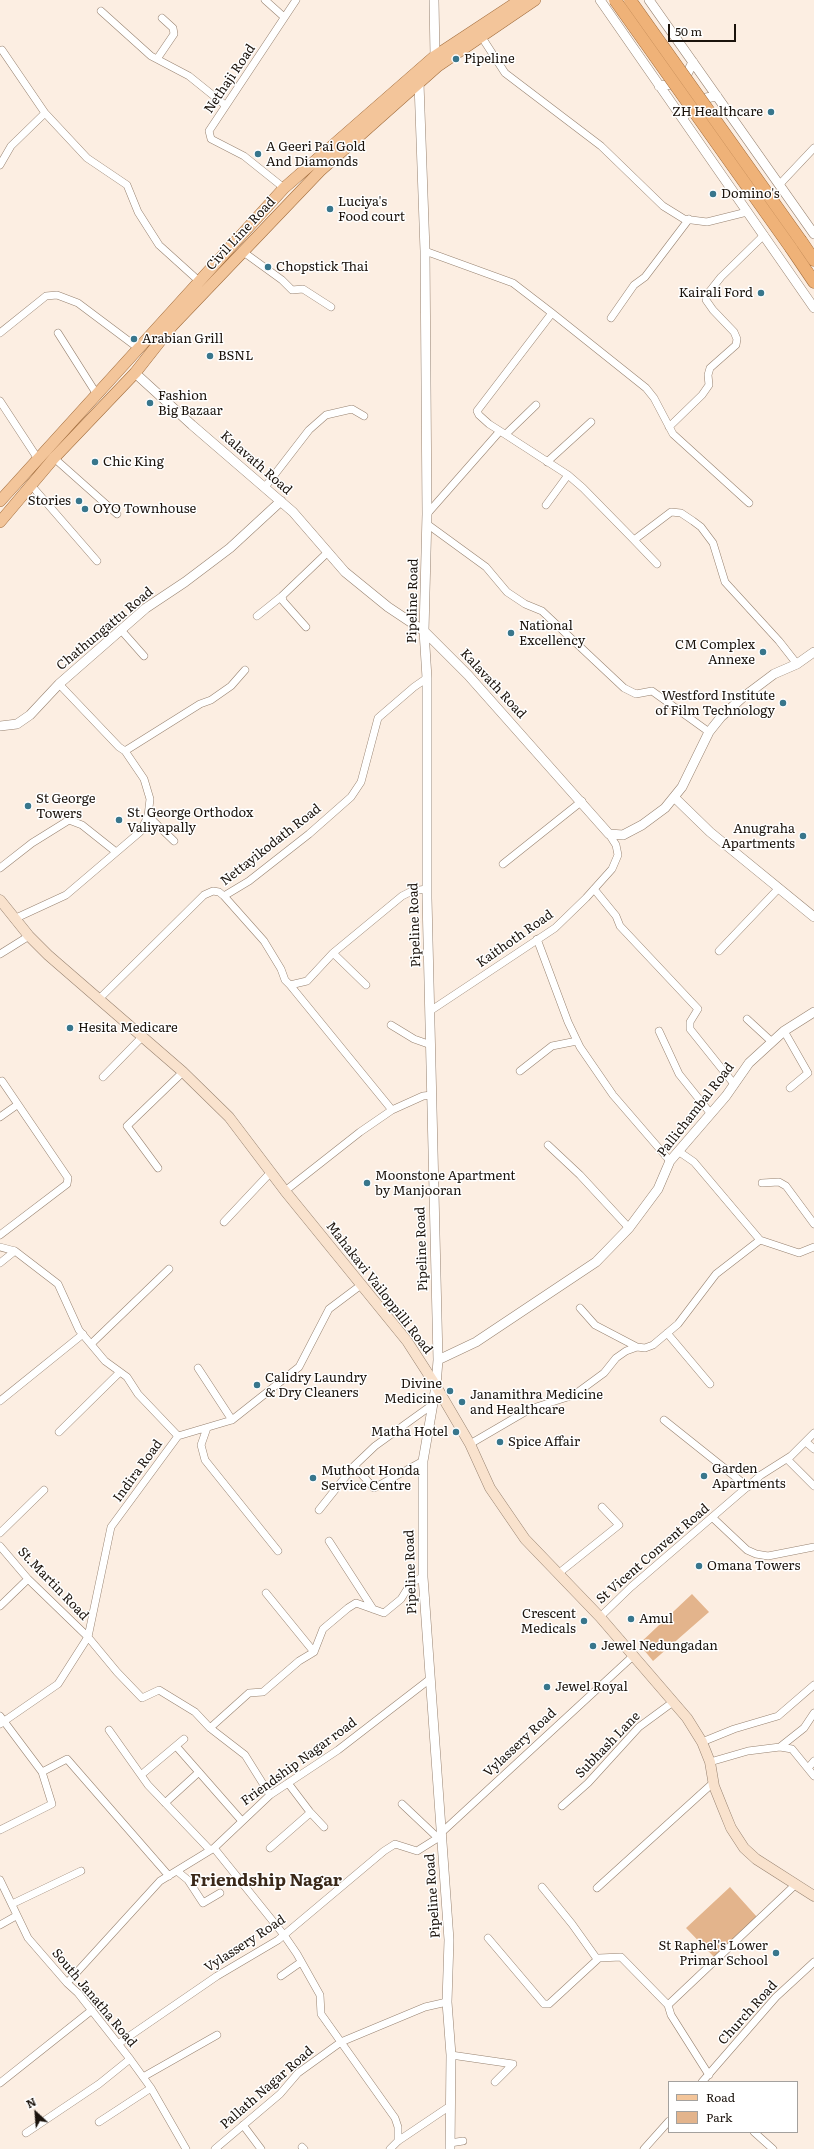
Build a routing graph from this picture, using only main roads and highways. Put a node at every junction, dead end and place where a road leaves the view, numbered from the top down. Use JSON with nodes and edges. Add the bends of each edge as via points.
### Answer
{"nodes":[{"id":1,"x":520,"y":0,"type":"edge"},
{"id":2,"x":535,"y":0,"type":"edge"},
{"id":3,"x":615,"y":0,"type":"edge"},
{"id":4,"x":630,"y":0,"type":"edge"},
{"id":5,"x":814,"y":260,"type":"edge"},
{"id":6,"x":814,"y":282,"type":"edge"},
{"id":7,"x":67,"y":426,"type":"junction"},
{"id":8,"x":77,"y":434,"type":"junction"},
{"id":9,"x":1,"y":498,"type":"edge"},
{"id":10,"x":0,"y":522,"type":"edge"},
{"id":11,"x":0,"y":900,"type":"edge"},
{"id":12,"x":814,"y":1896,"type":"edge"}],
"edges":[{"from":1,"to":7,"type":"main road","name":"Civil Line Road","via":[[435,56],[284,188]]},
{"from":2,"to":8,"type":"main road","name":"Civil Line Road","via":[[438,66],[320,171],[172,326],[135,373]]},
{"from":3,"to":6,"type":"highway","bridge":true},
{"from":4,"to":5,"type":"highway","bridge":true},
{"from":7,"to":8,"type":"main road"},
{"from":7,"to":9,"type":"main road","name":"Civil Line Road"},
{"from":8,"to":10,"type":"main road","name":"Civil Line Road"},
{"from":11,"to":12,"type":"main road","name":"Mahakavi Vailoppilli Road","via":[[29,936],[184,1072],[229,1117],[285,1191],[407,1341],[470,1444],[500,1503],[526,1539],[600,1617],[687,1718],[702,1742],[731,1828],[744,1848],[756,1859]]}]}
